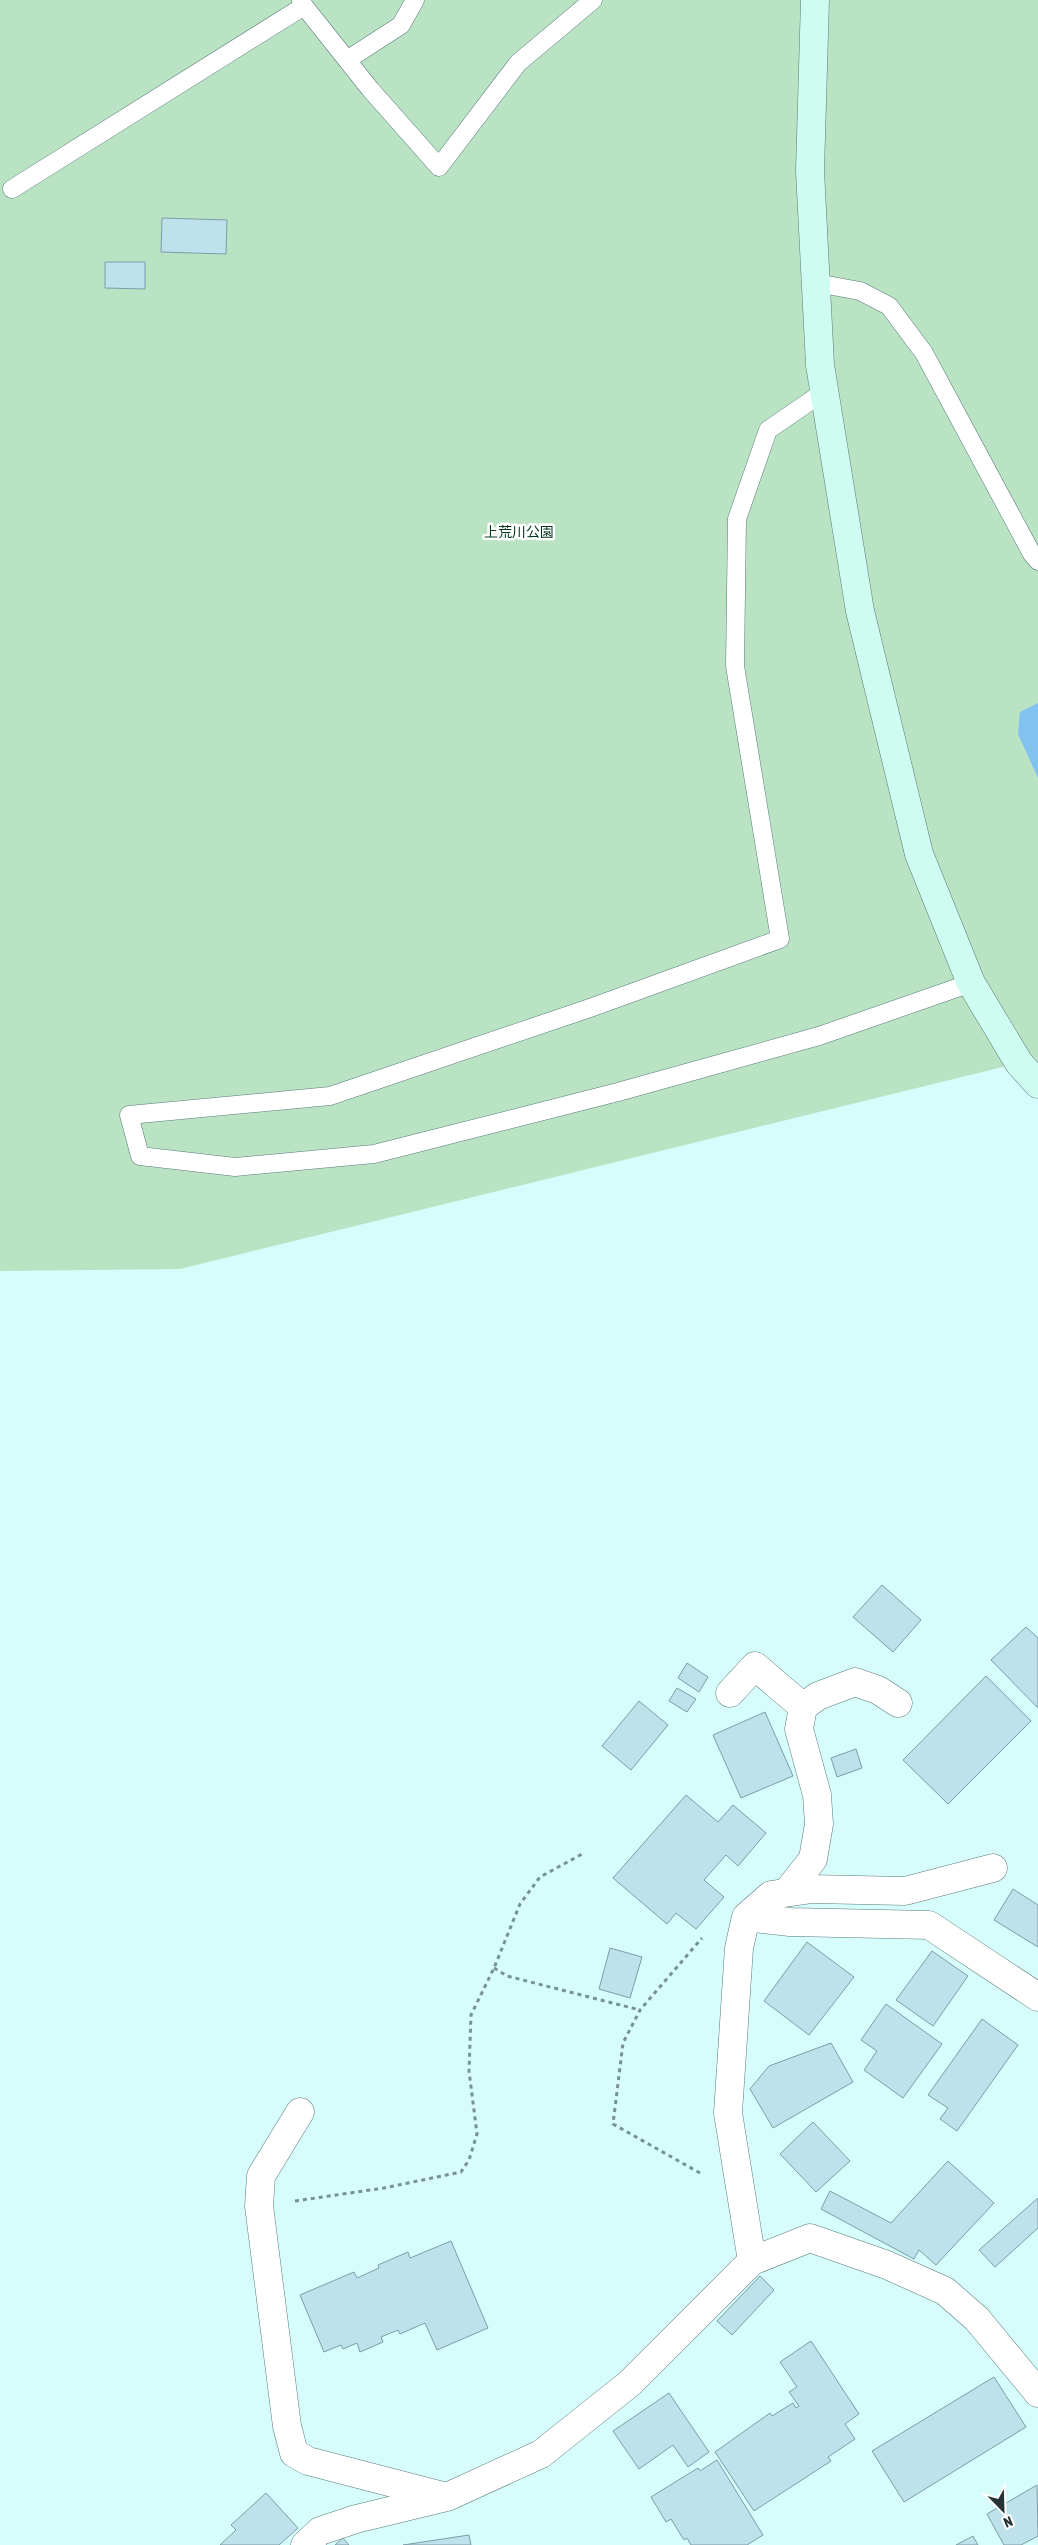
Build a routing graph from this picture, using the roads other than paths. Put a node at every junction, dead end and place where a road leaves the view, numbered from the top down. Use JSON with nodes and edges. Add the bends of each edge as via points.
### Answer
{"nodes":[{"id":1,"x":416,"y":0,"type":"edge"},
{"id":2,"x":592,"y":0,"type":"edge"},
{"id":3,"x":815,"y":0,"type":"edge"},
{"id":4,"x":302,"y":3,"type":"edge"},
{"id":5,"x":347,"y":60,"type":"junction"},
{"id":6,"x":12,"y":189,"type":"dead end"},
{"id":7,"x":816,"y":283,"type":"junction"},
{"id":8,"x":824,"y":391,"type":"junction"},
{"id":9,"x":1038,"y":560,"type":"edge"},
{"id":10,"x":971,"y":983,"type":"junction"},
{"id":11,"x":1038,"y":1084,"type":"edge"},
{"id":12,"x":730,"y":1693,"type":"dead end"},
{"id":13,"x":898,"y":1703,"type":"dead end"},
{"id":14,"x":803,"y":1707,"type":"junction"},
{"id":15,"x":994,"y":1868,"type":"dead end"},
{"id":16,"x":787,"y":1892,"type":"junction"},
{"id":17,"x":746,"y":1917,"type":"junction"},
{"id":18,"x":1038,"y":1997,"type":"edge"},
{"id":19,"x":300,"y":2112,"type":"dead end"},
{"id":20,"x":752,"y":2261,"type":"junction"},
{"id":21,"x":1038,"y":2393,"type":"edge"},
{"id":22,"x":447,"y":2497,"type":"junction"},
{"id":23,"x":305,"y":2545,"type":"edge"}],
"edges":[{"from":1,"to":5,"type":"lane","via":[[401,25]]},
{"from":2,"to":5,"type":"lane","via":[[518,63],[439,167]]},
{"from":3,"to":7,"type":"street","via":[[810,171]]},
{"from":4,"to":5,"type":"lane"},
{"from":4,"to":6,"type":"lane"},
{"from":7,"to":8,"type":"street"},
{"from":7,"to":9,"type":"lane","via":[[860,291],[889,306],[924,353]]},
{"from":8,"to":10,"type":"street","via":[[860,611],[919,854]]},
{"from":8,"to":10,"type":"lane","via":[[768,430],[737,519],[735,666],[780,938],[590,1008],[330,1096],[129,1115],[140,1156],[235,1167],[374,1154],[618,1092],[819,1036]]},
{"from":10,"to":11,"type":"street","via":[[1019,1063]]},
{"from":12,"to":14,"type":"street","via":[[755,1666]]},
{"from":13,"to":14,"type":"street","via":[[878,1690],[855,1682],[818,1696]]},
{"from":14,"to":16,"type":"street","via":[[798,1729],[817,1795],[819,1824],[813,1859]]},
{"from":15,"to":16,"type":"street","via":[[906,1891],[812,1889]]},
{"from":16,"to":17,"type":"street","via":[[771,1895]]},
{"from":17,"to":18,"type":"street","via":[[790,1922],[929,1925]]},
{"from":17,"to":20,"type":"street","via":[[739,1948],[728,2112]]},
{"from":19,"to":22,"type":"street","via":[[261,2176],[260,2206],[287,2426],[294,2453],[308,2461]]},
{"from":20,"to":21,"type":"street","via":[[810,2238],[887,2264],[946,2291],[977,2319]]},
{"from":20,"to":22,"type":"street","via":[[630,2383],[541,2454]]},
{"from":22,"to":23,"type":"street","via":[[320,2531]]}]}
